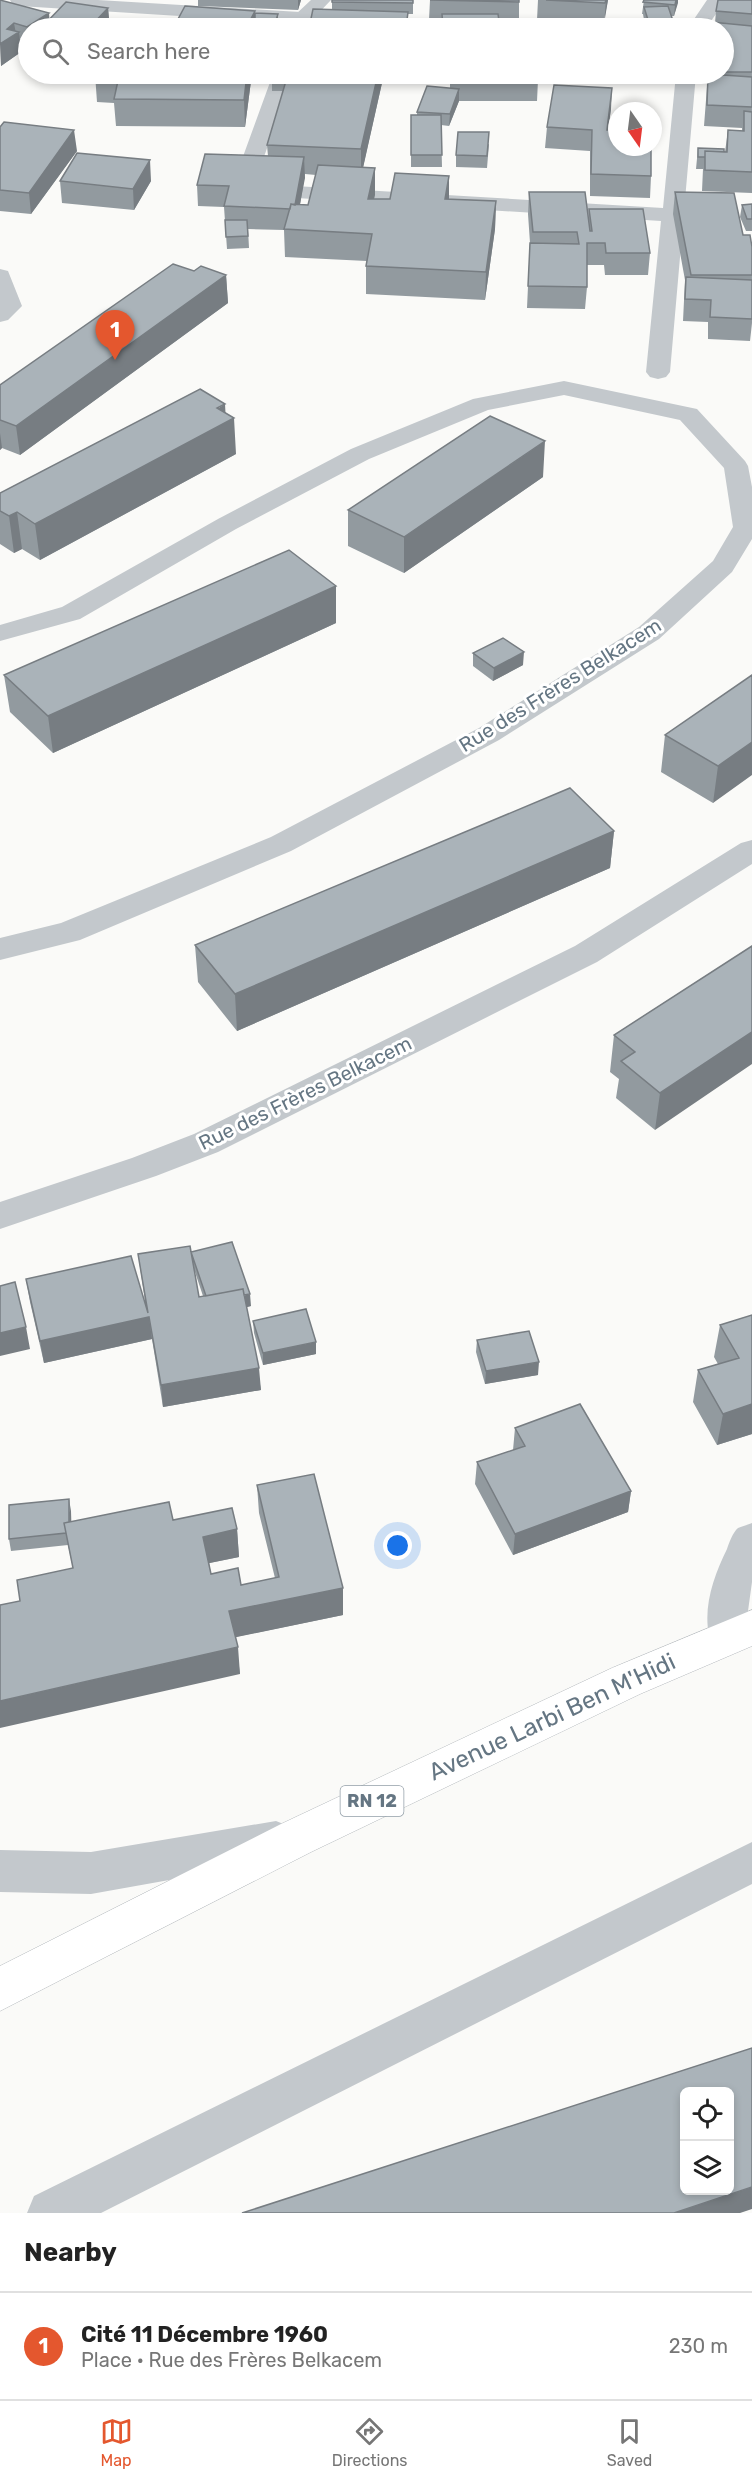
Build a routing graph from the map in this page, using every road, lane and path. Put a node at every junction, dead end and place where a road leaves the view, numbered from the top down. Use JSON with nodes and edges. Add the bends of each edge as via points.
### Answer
{"nodes":[{"id":1,"x":19,"y":0,"type":"edge"},
{"id":2,"x":322,"y":0,"type":"edge"},
{"id":3,"x":717,"y":0,"type":"edge"},
{"id":4,"x":230,"y":18,"type":"edge"},
{"id":5,"x":306,"y":18,"type":"edge"},
{"id":6,"x":704,"y":18,"type":"edge"},
{"id":7,"x":279,"y":84,"type":"edge"},
{"id":8,"x":685,"y":84,"type":"edge"},
{"id":9,"x":673,"y":215,"type":"junction"},
{"id":10,"x":0,"y":276,"type":"edge"},
{"id":11,"x":0,"y":315,"type":"edge"},
{"id":12,"x":658,"y":372,"type":"dead end"},
{"id":13,"x":0,"y":633,"type":"edge"},
{"id":14,"x":752,"y":850,"type":"edge"},
{"id":15,"x":0,"y":950,"type":"edge"},
{"id":16,"x":0,"y":1216,"type":"edge"},
{"id":17,"x":752,"y":1540,"type":"edge"},
{"id":18,"x":740,"y":1633,"type":"edge"},
{"id":19,"x":296,"y":1838,"type":"junction"},
{"id":20,"x":752,"y":1862,"type":"edge"},
{"id":21,"x":0,"y":1871,"type":"edge"},
{"id":22,"x":0,"y":1989,"type":"edge"},
{"id":23,"x":51,"y":2213,"type":"edge"}],
"edges":[{"from":1,"to":4,"type":"street"},
{"from":2,"to":5,"type":"street"},
{"from":3,"to":6,"type":"street"},
{"from":7,"to":9,"type":"street","via":[[248,173],[273,191]]},
{"from":8,"to":9,"type":"street"},
{"from":9,"to":12,"type":"street"},
{"from":10,"to":11,"type":"street","via":[[11,306]]},
{"from":13,"to":15,"type":"street","name":"Rue des Frères Belkacem","via":[[71,613],[360,454],[482,404],[564,388],[688,414],[736,466],[746,527],[723,566],[649,633],[489,734],[281,844],[69,932]]},
{"from":14,"to":16,"type":"street","name":"Rue des Frères Belkacem","via":[[586,954],[206,1143]]},
{"from":17,"to":18,"type":"street","via":[[730,1582],[726,1609]]},
{"from":18,"to":19,"type":"main road","name":"Avenue Larbi Ben M'Hidi","number":"RN 12","via":[[626,1681]]},
{"from":19,"to":21,"type":"street","via":[[91,1873]]},
{"from":19,"to":22,"type":"main road","name":"Avenue Larbi Ben M'Hidi","number":"RN 12"},
{"from":20,"to":23,"type":"street"}]}
